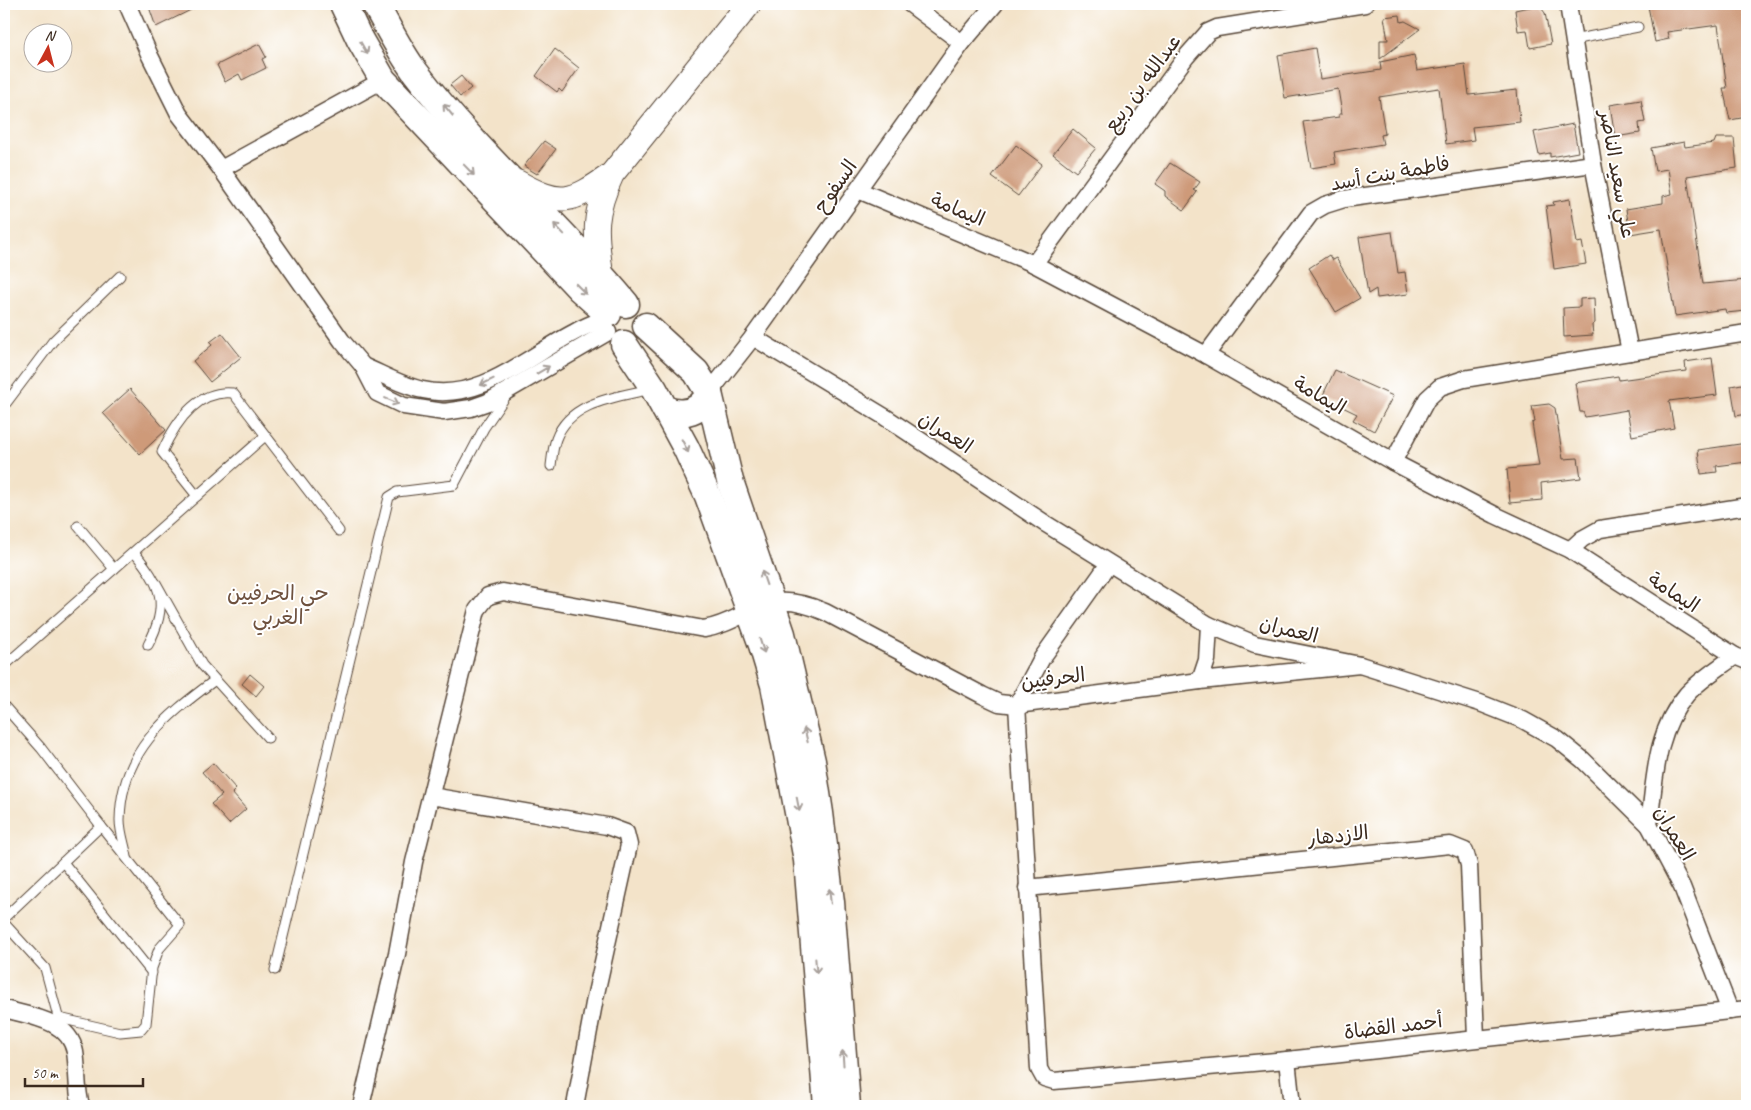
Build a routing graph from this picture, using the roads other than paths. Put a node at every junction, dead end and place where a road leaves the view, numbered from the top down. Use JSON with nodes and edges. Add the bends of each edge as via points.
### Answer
{"nodes":[{"id":1,"x":128,"y":4,"type":"edge"},
{"id":2,"x":343,"y":4,"type":"edge"},
{"id":3,"x":375,"y":4,"type":"edge"},
{"id":4,"x":749,"y":4,"type":"edge"},
{"id":5,"x":910,"y":4,"type":"edge"},
{"id":6,"x":995,"y":4,"type":"edge"},
{"id":7,"x":1365,"y":4,"type":"edge"},
{"id":8,"x":1568,"y":4,"type":"edge"},
{"id":9,"x":1638,"y":27,"type":"dead end"},
{"id":10,"x":1573,"y":40,"type":"junction"},
{"id":11,"x":962,"y":43,"type":"junction"},
{"id":12,"x":383,"y":80,"type":"junction"},
{"id":13,"x":1593,"y":164,"type":"junction"},
{"id":14,"x":221,"y":169,"type":"junction"},
{"id":15,"x":612,"y":174,"type":"junction"},
{"id":16,"x":511,"y":179,"type":"junction"},
{"id":17,"x":858,"y":190,"type":"junction"},
{"id":18,"x":1034,"y":264,"type":"junction"},
{"id":19,"x":601,"y":274,"type":"junction"},
{"id":20,"x":120,"y":276,"type":"dead end"},
{"id":21,"x":615,"y":322,"type":"junction"},
{"id":22,"x":1747,"y":333,"type":"edge"},
{"id":23,"x":754,"y":337,"type":"junction"},
{"id":24,"x":1630,"y":352,"type":"junction"},
{"id":25,"x":1206,"y":354,"type":"junction"},
{"id":26,"x":362,"y":366,"type":"junction"},
{"id":27,"x":703,"y":382,"type":"junction"},
{"id":28,"x":511,"y":389,"type":"junction"},
{"id":29,"x":660,"y":399,"type":"junction"},
{"id":30,"x":4,"y":406,"type":"edge"},
{"id":31,"x":265,"y":436,"type":"junction"},
{"id":32,"x":1393,"y":462,"type":"junction"},
{"id":33,"x":551,"y":466,"type":"dead end"},
{"id":34,"x":197,"y":496,"type":"junction"},
{"id":35,"x":1747,"y":506,"type":"edge"},
{"id":36,"x":78,"y":526,"type":"dead end"},
{"id":37,"x":339,"y":531,"type":"dead end"},
{"id":38,"x":1570,"y":550,"type":"junction"},
{"id":39,"x":134,"y":552,"type":"junction"},
{"id":40,"x":1108,"y":564,"type":"junction"},
{"id":41,"x":114,"y":569,"type":"junction"},
{"id":42,"x":156,"y":583,"type":"junction"},
{"id":43,"x":761,"y":608,"type":"junction"},
{"id":44,"x":1209,"y":625,"type":"junction"},
{"id":45,"x":148,"y":645,"type":"dead end"},
{"id":46,"x":1741,"y":658,"type":"edge"},
{"id":47,"x":1360,"y":665,"type":"junction"},
{"id":48,"x":4,"y":666,"type":"edge"},
{"id":49,"x":215,"y":680,"type":"junction"},
{"id":50,"x":1200,"y":681,"type":"junction"},
{"id":51,"x":1016,"y":705,"type":"junction"},
{"id":52,"x":4,"y":706,"type":"edge"},
{"id":53,"x":268,"y":738,"type":"dead end"},
{"id":54,"x":431,"y":796,"type":"junction"},
{"id":55,"x":1650,"y":825,"type":"junction"},
{"id":56,"x":101,"y":826,"type":"junction"},
{"id":57,"x":128,"y":860,"type":"junction"},
{"id":58,"x":63,"y":862,"type":"junction"},
{"id":59,"x":1027,"y":888,"type":"junction"},
{"id":60,"x":4,"y":918,"type":"edge"},
{"id":61,"x":4,"y":923,"type":"edge"},
{"id":62,"x":275,"y":970,"type":"dead end"},
{"id":63,"x":152,"y":973,"type":"junction"},
{"id":64,"x":4,"y":1009,"type":"edge"},
{"id":65,"x":1747,"y":1009,"type":"edge"},
{"id":66,"x":1730,"y":1011,"type":"junction"},
{"id":67,"x":60,"y":1023,"type":"junction"},
{"id":68,"x":1476,"y":1038,"type":"junction"},
{"id":69,"x":1287,"y":1060,"type":"junction"},
{"id":70,"x":79,"y":1104,"type":"edge"},
{"id":71,"x":361,"y":1106,"type":"edge"},
{"id":72,"x":575,"y":1106,"type":"edge"},
{"id":73,"x":827,"y":1106,"type":"edge"},
{"id":74,"x":847,"y":1106,"type":"edge"},
{"id":75,"x":1292,"y":1106,"type":"edge"}],
"edges":[{"from":1,"to":14,"type":"street","via":[[163,84],[180,114]]},
{"from":2,"to":12,"type":"main road","one_way":true},
{"from":16,"to":3,"type":"main road","one_way":true,"via":[[416,73]]},
{"from":4,"to":15,"type":"street"},
{"from":5,"to":11,"type":"street"},
{"from":6,"to":11,"type":"street","name":"السفوح"},
{"from":7,"to":18,"type":"street","name":"عبدالله بن ربيع","via":[[1208,32],[1186,56]]},
{"from":8,"to":10,"type":"street","name":"علي سعيد الناصر"},
{"from":9,"to":10,"type":"lane"},
{"from":10,"to":13,"type":"street","name":"علي سعيد الناصر"},
{"from":11,"to":17,"type":"street","name":"السفوح"},
{"from":12,"to":14,"type":"street"},
{"from":12,"to":21,"type":"main road","one_way":true},
{"from":13,"to":24,"type":"street","name":"علي سعيد الناصر"},
{"from":13,"to":25,"type":"street","name":"فاطمة بنت أسد","via":[[1344,199],[1325,205],[1311,213]]},
{"from":14,"to":26,"type":"street","via":[[284,262]]},
{"from":15,"to":16,"type":"street","via":[[585,193],[561,199],[546,198]]},
{"from":15,"to":19,"type":"street","via":[[601,198],[596,223]]},
{"from":19,"to":16,"type":"main road","one_way":true},
{"from":17,"to":18,"type":"street","name":"اليمامة"},
{"from":17,"to":23,"type":"street","name":"السفوح"},
{"from":18,"to":25,"type":"street","name":"اليمامة"},
{"from":19,"to":21,"type":"main road"},
{"from":20,"to":30,"type":"lane","via":[[53,341]]},
{"from":21,"to":26,"type":"street","one_way":true,"via":[[576,331],[484,383],[455,393],[416,388]]},
{"from":21,"to":27,"type":"main road","via":[[637,341],[646,326]]},
{"from":28,"to":21,"type":"street","one_way":true},
{"from":21,"to":29,"type":"main road"},
{"from":22,"to":24,"type":"street"},
{"from":23,"to":27,"type":"street","name":"السفوح"},
{"from":23,"to":40,"type":"street","name":"العمران","via":[[885,416]]},
{"from":24,"to":32,"type":"street","via":[[1464,379],[1440,387],[1427,399]]},
{"from":25,"to":32,"type":"street","name":"اليمامة"},
{"from":26,"to":28,"type":"street","one_way":true,"via":[[377,393],[419,410],[444,412],[471,408]]},
{"from":27,"to":29,"type":"main road","via":[[676,373],[664,379]]},
{"from":27,"to":29,"type":"main road","via":[[702,404],[692,411],[678,413]]},
{"from":43,"to":27,"type":"main road","one_way":true},
{"from":28,"to":62,"type":"lane","via":[[484,428],[454,486],[397,492],[389,497]]},
{"from":29,"to":33,"type":"lane","via":[[596,402],[568,418],[556,439]]},
{"from":29,"to":43,"type":"main road","one_way":true},
{"from":31,"to":34,"type":"lane"},
{"from":31,"to":34,"type":"lane","via":[[233,393],[204,397],[180,419],[162,452]]},
{"from":31,"to":37,"type":"lane"},
{"from":32,"to":38,"type":"street","name":"اليمامة"},
{"from":34,"to":39,"type":"lane"},
{"from":35,"to":38,"type":"street","via":[[1600,530]]},
{"from":36,"to":41,"type":"lane"},
{"from":38,"to":46,"type":"street","name":"اليمامة"},
{"from":39,"to":41,"type":"lane"},
{"from":39,"to":42,"type":"lane"},
{"from":40,"to":44,"type":"street","name":"العمران"},
{"from":40,"to":51,"type":"street","via":[[1042,658]]},
{"from":41,"to":48,"type":"lane"},
{"from":42,"to":45,"type":"lane","via":[[160,594],[158,620]]},
{"from":42,"to":49,"type":"lane","via":[[202,665]]},
{"from":43,"to":51,"type":"street","name":"الحرفيين","via":[[794,603],[815,608],[982,695],[999,703]]},
{"from":43,"to":54,"type":"street","via":[[704,629],[503,592],[488,596],[477,610]]},
{"from":43,"to":73,"type":"main road","one_way":true,"via":[[802,822]]},
{"from":74,"to":43,"type":"main road","one_way":true,"via":[[831,902],[820,814],[806,734]]},
{"from":44,"to":47,"type":"street","name":"العمران","via":[[1255,644]]},
{"from":44,"to":50,"type":"street","via":[[1207,660]]},
{"from":46,"to":55,"type":"street","via":[[1688,693],[1669,722],[1658,751]]},
{"from":47,"to":50,"type":"street","name":"الحرفيين"},
{"from":47,"to":55,"type":"street","name":"العمران","via":[[1523,720],[1557,739],[1583,760]]},
{"from":49,"to":53,"type":"lane"},
{"from":49,"to":57,"type":"lane","via":[[162,721],[141,747],[126,785],[120,820]]},
{"from":50,"to":51,"type":"street","name":"الحرفيين"},
{"from":51,"to":59,"type":"street"},
{"from":52,"to":56,"type":"lane"},
{"from":54,"to":71,"type":"street"},
{"from":54,"to":72,"type":"street","via":[[607,826],[626,833],[629,845]]},
{"from":55,"to":66,"type":"street","name":"العمران","via":[[1682,887]]},
{"from":56,"to":57,"type":"lane"},
{"from":56,"to":58,"type":"lane"},
{"from":57,"to":63,"type":"lane","via":[[180,925],[159,949]]},
{"from":58,"to":60,"type":"lane"},
{"from":58,"to":63,"type":"lane"},
{"from":59,"to":68,"type":"street","name":"الازدهار","via":[[1450,845],[1465,850],[1469,865]]},
{"from":59,"to":69,"type":"street","name":"أحمد القضاة","via":[[1039,1069],[1044,1078],[1054,1081]]},
{"from":61,"to":67,"type":"lane","via":[[45,968]]},
{"from":63,"to":67,"type":"lane","via":[[146,1024],[142,1030],[120,1032]]},
{"from":64,"to":67,"type":"street"},
{"from":65,"to":66,"type":"street","name":"أحمد القضاة"},
{"from":66,"to":68,"type":"street","name":"أحمد القضاة"},
{"from":67,"to":70,"type":"street","via":[[75,1050]]},
{"from":68,"to":69,"type":"street","name":"أحمد القضاة"},
{"from":69,"to":75,"type":"street"}]}
